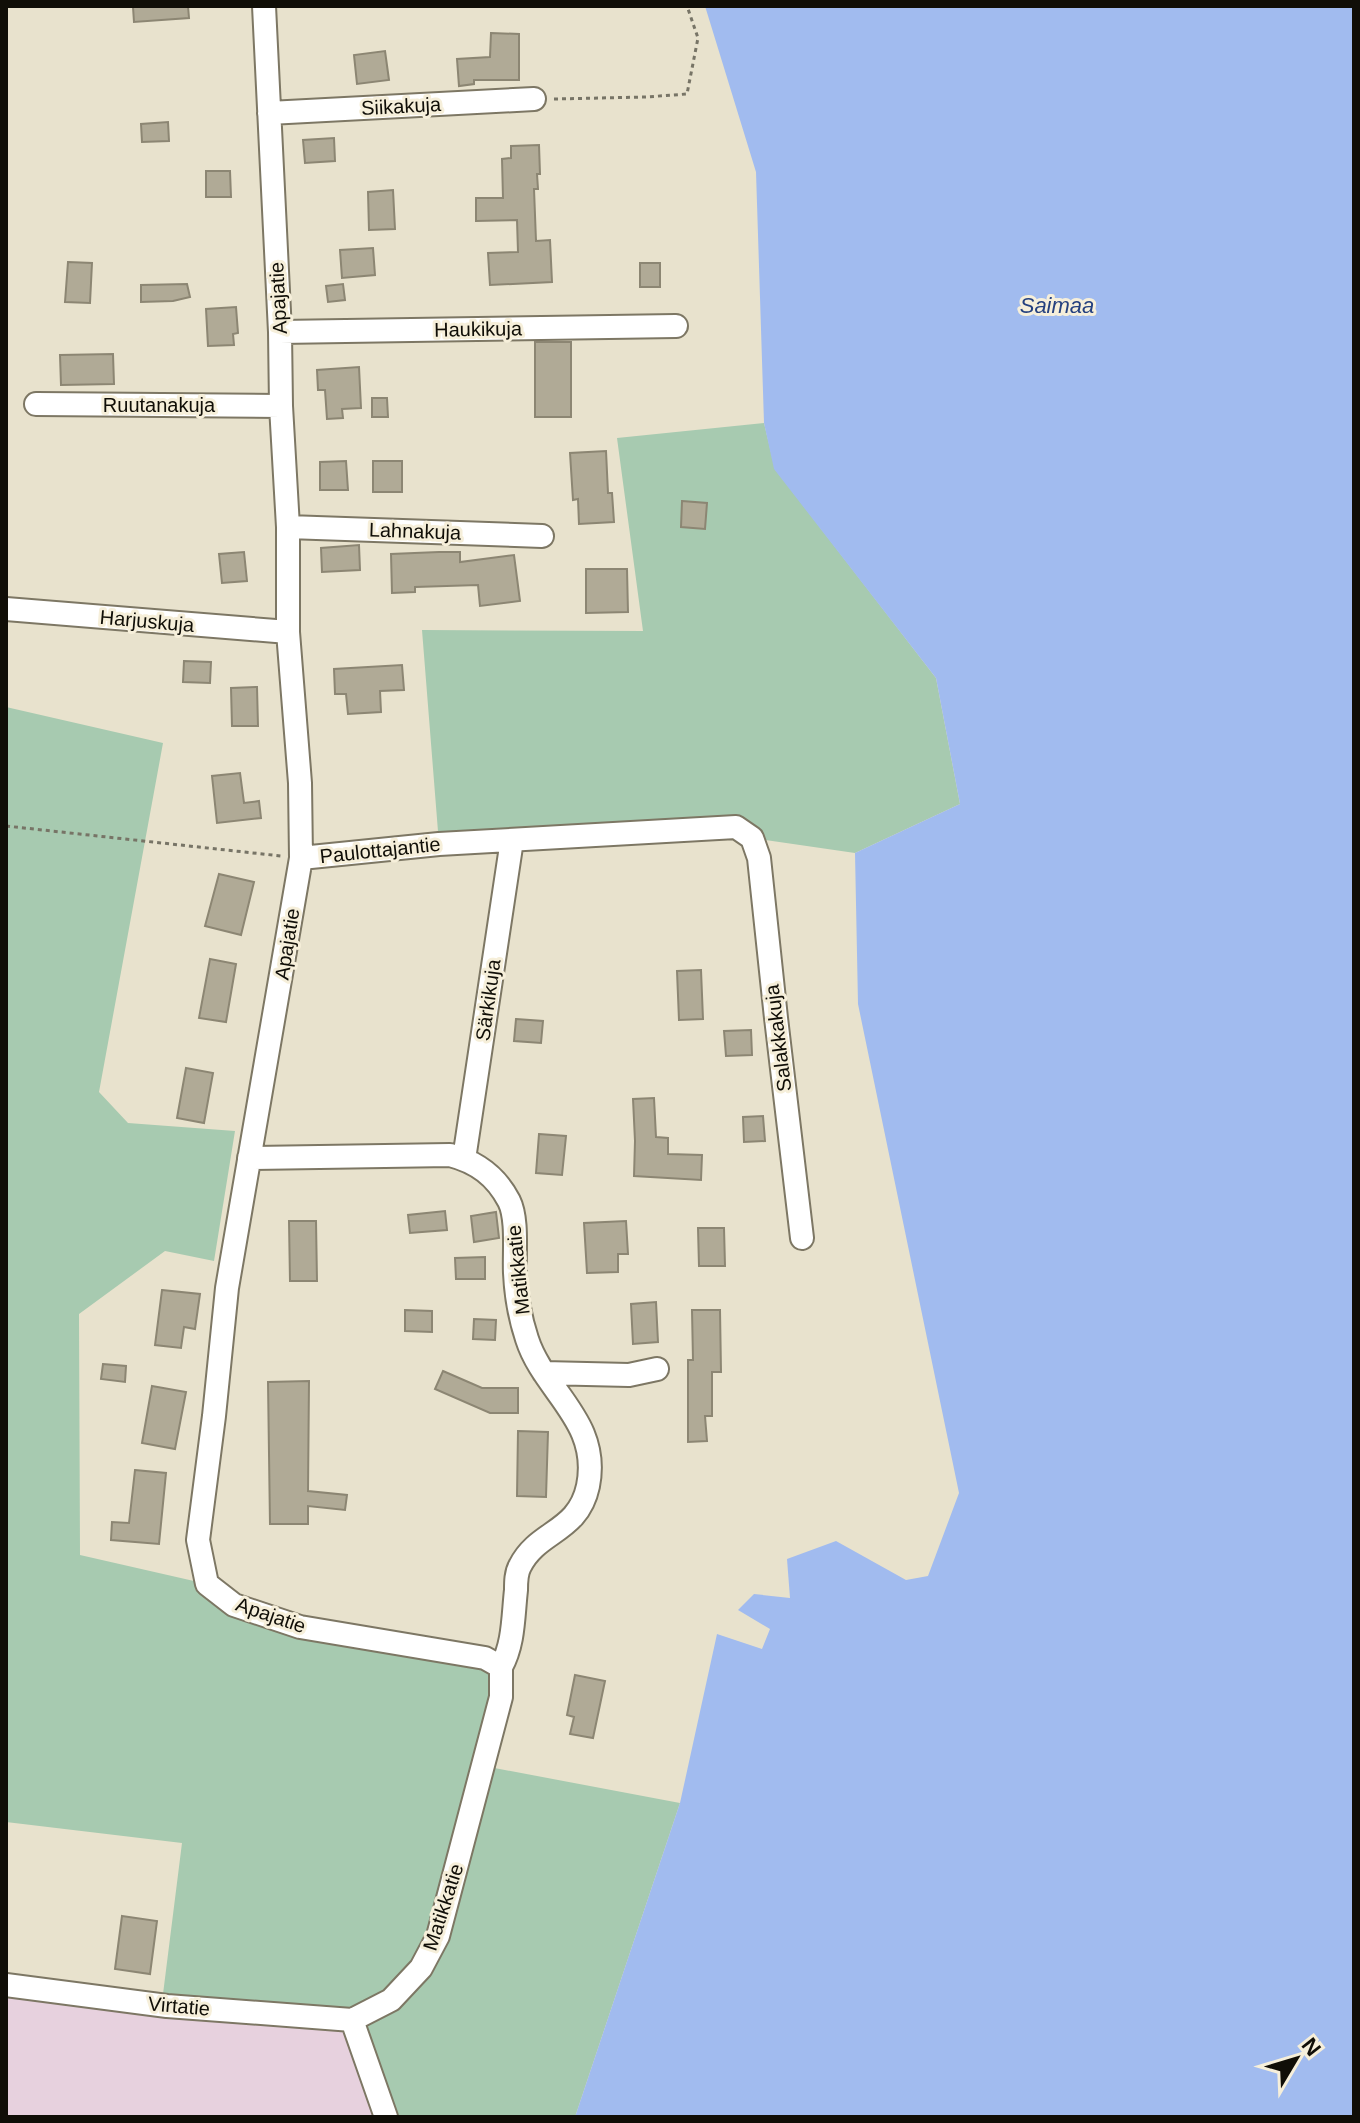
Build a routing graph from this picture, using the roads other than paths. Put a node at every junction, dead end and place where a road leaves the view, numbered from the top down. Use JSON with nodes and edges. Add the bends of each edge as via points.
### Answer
{"nodes":[{"id":1,"x":264,"y":6,"type":"edge"},
{"id":2,"x":534,"y":99,"type":"road end"},
{"id":3,"x":269,"y":113,"type":"junction"},
{"id":4,"x":676,"y":326,"type":"dead end"},
{"id":5,"x":280,"y":332,"type":"junction"},
{"id":6,"x":36,"y":404,"type":"dead end"},
{"id":7,"x":281,"y":406,"type":"junction"},
{"id":8,"x":288,"y":527,"type":"junction"},
{"id":9,"x":542,"y":536,"type":"dead end"},
{"id":10,"x":6,"y":609,"type":"edge"},
{"id":11,"x":288,"y":632,"type":"junction"},
{"id":12,"x":752,"y":838,"type":"joint"},
{"id":13,"x":512,"y":840,"type":"junction"},
{"id":14,"x":301,"y":858,"type":"junction"},
{"id":15,"x":249,"y":1158,"type":"junction"},
{"id":16,"x":464,"y":1159,"type":"junction"},
{"id":17,"x":802,"y":1238,"type":"dead end"},
{"id":18,"x":657,"y":1369,"type":"dead end"},
{"id":19,"x":544,"y":1373,"type":"junction"},
{"id":20,"x":493,"y":1662,"type":"junction"},
{"id":21,"x":6,"y":1985,"type":"edge"},
{"id":22,"x":352,"y":2020,"type":"junction"},
{"id":23,"x":386,"y":2117,"type":"edge"}],
"edges":[{"from":1,"to":3,"type":"street","name":"Apajatie"},
{"from":2,"to":3,"type":"street","name":"Siikakuja"},
{"from":3,"to":5,"type":"street","name":"Apajatie"},
{"from":4,"to":5,"type":"street","name":"Haukikuja"},
{"from":5,"to":7,"type":"street","name":"Apajatie"},
{"from":6,"to":7,"type":"street","name":"Ruutanakuja"},
{"from":7,"to":8,"type":"street","name":"Apajatie"},
{"from":8,"to":9,"type":"street","name":"Lahnakuja"},
{"from":8,"to":11,"type":"street","name":"Apajatie"},
{"from":10,"to":11,"type":"street","name":"Harjuskuja"},
{"from":11,"to":14,"type":"street","name":"Apajatie"},
{"from":12,"to":13,"type":"street","name":"Paulottajantie","via":[[736,827]]},
{"from":12,"to":17,"type":"street","name":"Salakkakuja","via":[[759,858]]},
{"from":13,"to":14,"type":"street","name":"Paulottajantie"},
{"from":13,"to":16,"type":"street","name":"Särkikuja"},
{"from":14,"to":15,"type":"street","name":"Apajatie"},
{"from":15,"to":16,"type":"street","name":"Matikkatie"},
{"from":15,"to":20,"type":"street","name":"Apajatie","via":[[227,1288],[198,1540],[207,1584],[234,1605],[300,1627]]},
{"from":16,"to":19,"type":"street","name":"Matikkatie","via":[[499,1183],[512,1206],[520,1309]]},
{"from":18,"to":19,"type":"street","via":[[629,1375]]},
{"from":19,"to":20,"type":"street","name":"Matikkatie","via":[[586,1441],[588,1486],[570,1521],[530,1550],[518,1569],[509,1652]]},
{"from":20,"to":22,"type":"street","name":"Matikkatie","via":[[501,1697],[438,1936],[421,1968],[391,2000]]},
{"from":21,"to":22,"type":"street","name":"Virtatie","via":[[167,2006]]},
{"from":22,"to":23,"type":"street"}]}
